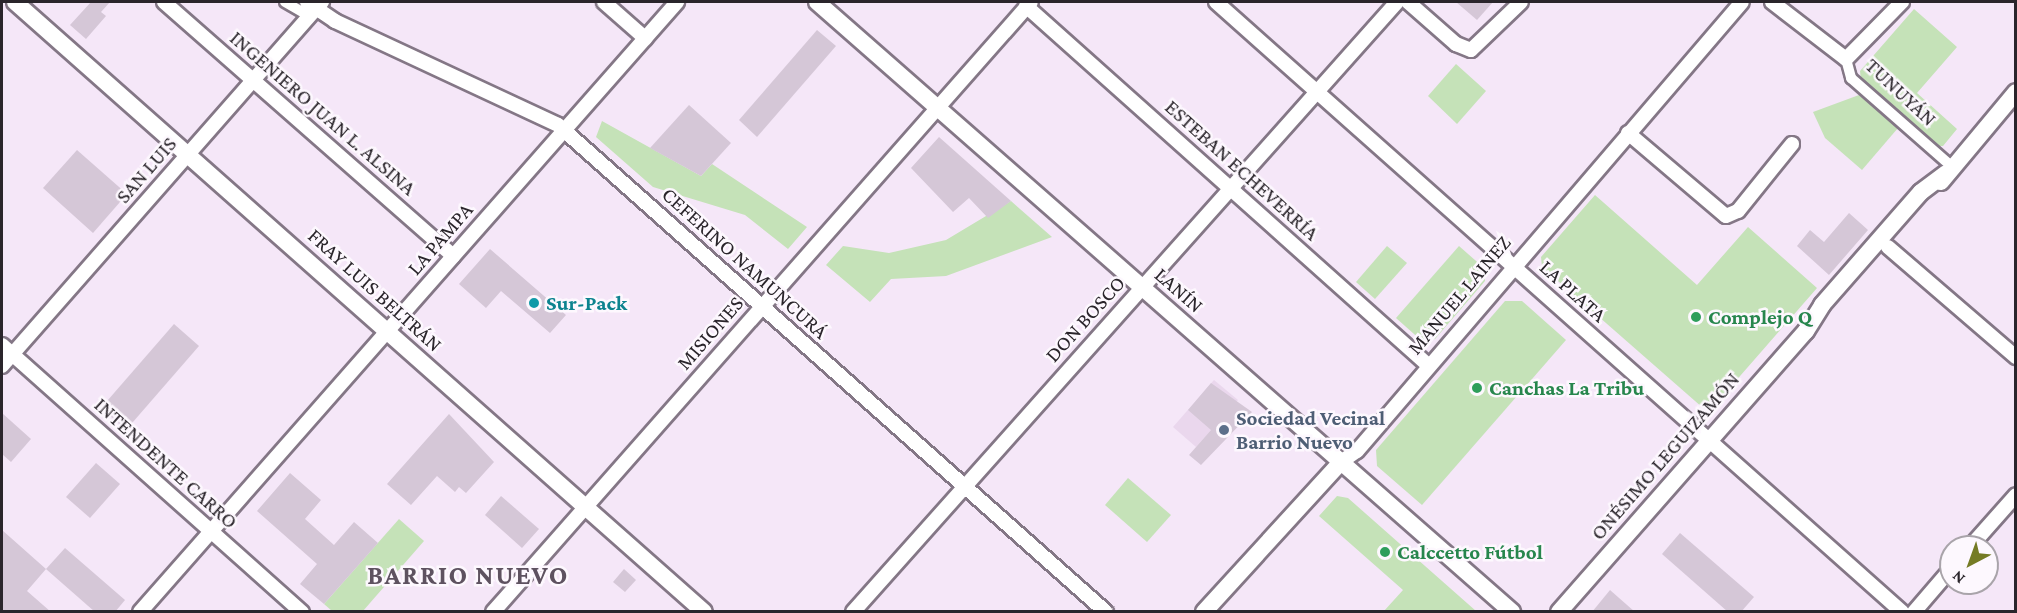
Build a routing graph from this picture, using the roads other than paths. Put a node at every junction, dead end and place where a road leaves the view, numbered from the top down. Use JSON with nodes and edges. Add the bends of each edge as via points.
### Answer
{"nodes":[{"id":1,"x":15,"y":2,"type":"edge"},
{"id":2,"x":164,"y":2,"type":"edge"},
{"id":3,"x":285,"y":2,"type":"edge"},
{"id":4,"x":604,"y":2,"type":"edge"},
{"id":5,"x":677,"y":2,"type":"edge"},
{"id":6,"x":817,"y":2,"type":"edge"},
{"id":7,"x":1216,"y":2,"type":"edge"},
{"id":8,"x":1396,"y":2,"type":"edge"},
{"id":9,"x":1407,"y":2,"type":"edge"},
{"id":10,"x":1521,"y":2,"type":"edge"},
{"id":11,"x":1743,"y":2,"type":"edge"},
{"id":12,"x":1772,"y":2,"type":"edge"},
{"id":13,"x":1902,"y":2,"type":"edge"},
{"id":14,"x":1028,"y":4,"type":"edge"},
{"id":15,"x":313,"y":7,"type":"edge"},
{"id":16,"x":645,"y":38,"type":"junction"},
{"id":17,"x":1846,"y":59,"type":"junction"},
{"id":18,"x":253,"y":80,"type":"junction"},
{"id":19,"x":1317,"y":91,"type":"junction"},
{"id":20,"x":2016,"y":92,"type":"edge"},
{"id":21,"x":937,"y":108,"type":"junction"},
{"id":22,"x":564,"y":130,"type":"junction"},
{"id":23,"x":1628,"y":133,"type":"junction"},
{"id":24,"x":1792,"y":144,"type":"dead end"},
{"id":25,"x":188,"y":154,"type":"junction"},
{"id":26,"x":1949,"y":169,"type":"junction"},
{"id":27,"x":1230,"y":188,"type":"junction"},
{"id":28,"x":1888,"y":247,"type":"junction"},
{"id":29,"x":453,"y":256,"type":"junction"},
{"id":30,"x":1513,"y":266,"type":"junction"},
{"id":31,"x":1142,"y":287,"type":"junction"},
{"id":32,"x":762,"y":306,"type":"junction"},
{"id":33,"x":387,"y":331,"type":"junction"},
{"id":34,"x":1806,"y":331,"type":"junction"},
{"id":35,"x":7,"y":350,"type":"edge"},
{"id":36,"x":2016,"y":357,"type":"edge"},
{"id":37,"x":2,"y":366,"type":"edge"},
{"id":38,"x":1429,"y":366,"type":"junction"},
{"id":39,"x":1709,"y":441,"type":"junction"},
{"id":40,"x":1341,"y":462,"type":"junction"},
{"id":41,"x":965,"y":486,"type":"junction"},
{"id":42,"x":2016,"y":495,"type":"edge"},
{"id":43,"x":585,"y":506,"type":"junction"},
{"id":44,"x":211,"y":531,"type":"junction"},
{"id":45,"x":1981,"y":535,"type":"edge"},
{"id":46,"x":1939,"y":583,"type":"edge"},
{"id":47,"x":140,"y":612,"type":"edge"},
{"id":48,"x":302,"y":612,"type":"edge"},
{"id":49,"x":493,"y":612,"type":"edge"},
{"id":50,"x":704,"y":612,"type":"edge"},
{"id":51,"x":853,"y":612,"type":"edge"},
{"id":52,"x":1106,"y":612,"type":"edge"},
{"id":53,"x":1204,"y":612,"type":"edge"},
{"id":54,"x":1512,"y":612,"type":"edge"},
{"id":55,"x":1558,"y":612,"type":"edge"},
{"id":56,"x":1902,"y":612,"type":"edge"},
{"id":57,"x":1914,"y":612,"type":"edge"}],
"edges":[{"from":1,"to":25,"type":"street","name":"FRAY LUIS BELTRÁN"},
{"from":2,"to":18,"type":"street","name":"INGENIERO JUAN L. ALSINA"},
{"from":3,"to":15,"type":"street","name":"CEFERINO NAMUNCURÁ"},
{"from":4,"to":16,"type":"street"},
{"from":5,"to":16,"type":"street","name":"LA PAMPA"},
{"from":6,"to":21,"type":"street","name":"LANÍN"},
{"from":7,"to":19,"type":"street","name":"LA PLATA"},
{"from":8,"to":19,"type":"street","name":"DON BOSCO"},
{"from":9,"to":10,"type":"street","via":[[1456,44],[1471,50]]},
{"from":11,"to":23,"type":"street","name":"MANUEL LAINEZ"},
{"from":12,"to":17,"type":"street","name":"TUNUYÁN"},
{"from":13,"to":17,"type":"street"},
{"from":14,"to":21,"type":"street","name":"MISIONES"},
{"from":14,"to":27,"type":"street","name":"ESTEBAN ECHEVERRÍA"},
{"from":15,"to":18,"type":"street","name":"SAN LUIS"},
{"from":15,"to":22,"type":"street","name":"CEFERINO NAMUNCURÁ","via":[[411,58],[535,110]]},
{"from":16,"to":22,"type":"street","name":"LA PAMPA"},
{"from":17,"to":26,"type":"street","name":"TUNUYÁN","via":[[1853,80]]},
{"from":18,"to":25,"type":"street","name":"SAN LUIS"},
{"from":18,"to":29,"type":"street","name":"INGENIERO JUAN L. ALSINA"},
{"from":19,"to":27,"type":"street","name":"DON BOSCO"},
{"from":19,"to":30,"type":"street","name":"LA PLATA"},
{"from":20,"to":26,"type":"street","name":"ONÉSIMO LEGUIZAMÓN"},
{"from":21,"to":31,"type":"street","name":"LANÍN"},
{"from":21,"to":32,"type":"street","name":"MISIONES"},
{"from":22,"to":29,"type":"street","name":"LA PAMPA"},
{"from":22,"to":32,"type":"street","name":"CEFERINO NAMUNCURÁ"},
{"from":23,"to":24,"type":"street","via":[[1729,216]]},
{"from":23,"to":30,"type":"street","name":"MANUEL LAINEZ"},
{"from":25,"to":33,"type":"street","name":"FRAY LUIS BELTRÁN"},
{"from":25,"to":35,"type":"street","name":"SAN LUIS"},
{"from":26,"to":28,"type":"street","name":"ONÉSIMO LEGUIZAMÓN"},
{"from":26,"to":34,"type":"street","name":"ONÉSIMO LEGUIZAMÓN","via":[[1914,201]]},
{"from":27,"to":31,"type":"street","name":"DON BOSCO"},
{"from":27,"to":38,"type":"street","name":"ESTEBAN ECHEVERRÍA"},
{"from":28,"to":34,"type":"street","name":"ONÉSIMO LEGUIZAMÓN","via":[[1827,316]]},
{"from":28,"to":36,"type":"street"},
{"from":29,"to":33,"type":"street","name":"LA PAMPA"},
{"from":30,"to":38,"type":"street","name":"MANUEL LAINEZ"},
{"from":30,"to":39,"type":"street","name":"LA PLATA"},
{"from":31,"to":40,"type":"street","name":"LANÍN"},
{"from":31,"to":41,"type":"street","name":"DON BOSCO"},
{"from":32,"to":41,"type":"street","name":"CEFERINO NAMUNCURÁ"},
{"from":32,"to":43,"type":"street","name":"MISIONES"},
{"from":33,"to":43,"type":"street","name":"FRAY LUIS BELTRÁN"},
{"from":33,"to":44,"type":"street","name":"LA PAMPA"},
{"from":34,"to":39,"type":"street","name":"ONÉSIMO LEGUIZAMÓN"},
{"from":35,"to":37,"type":"street","name":"SAN LUIS"},
{"from":35,"to":44,"type":"street","name":"INTENDENTE CARRO"},
{"from":38,"to":40,"type":"street","name":"MANUEL LAINEZ","via":[[1357,451]]},
{"from":39,"to":55,"type":"street","name":"ONÉSIMO LEGUIZAMÓN"},
{"from":39,"to":56,"type":"street","name":"LA PLATA"},
{"from":40,"to":53,"type":"street","name":"MANUEL LAINEZ"},
{"from":40,"to":54,"type":"street","name":"LANÍN"},
{"from":41,"to":51,"type":"street","name":"DON BOSCO"},
{"from":41,"to":52,"type":"street","name":"CEFERINO NAMUNCURÁ"},
{"from":42,"to":45,"type":"street"},
{"from":43,"to":49,"type":"street","name":"MISIONES"},
{"from":43,"to":50,"type":"street","name":"FRAY LUIS BELTRÁN"},
{"from":44,"to":47,"type":"street","name":"LA PAMPA"},
{"from":44,"to":48,"type":"street","name":"INTENDENTE CARRO"},
{"from":46,"to":57,"type":"street"}]}
